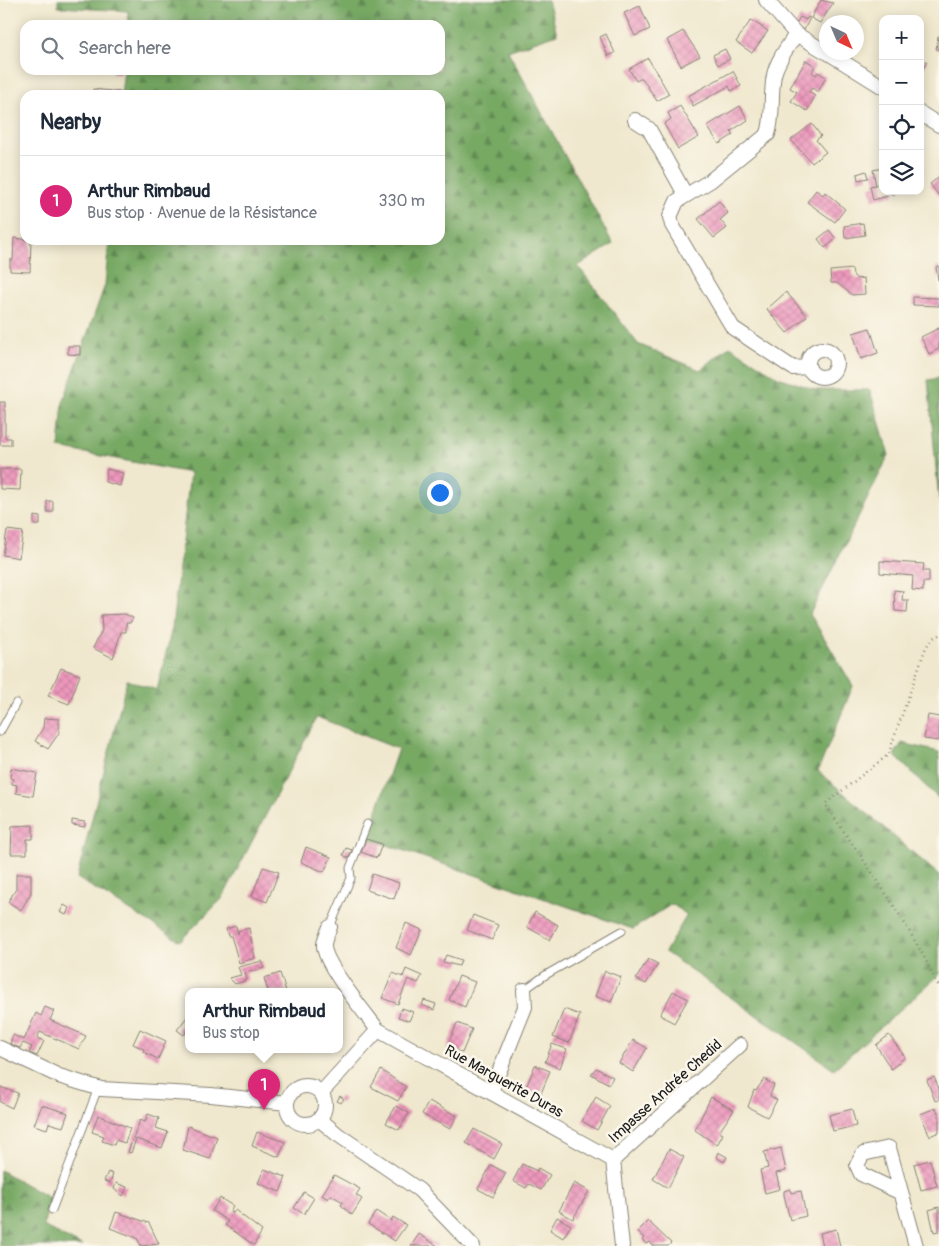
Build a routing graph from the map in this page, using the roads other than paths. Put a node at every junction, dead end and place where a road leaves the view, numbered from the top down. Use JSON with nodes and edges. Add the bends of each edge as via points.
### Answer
{"nodes":[{"id":1,"x":766,"y":0,"type":"edge"},
{"id":2,"x":796,"y":34,"type":"junction"},
{"id":3,"x":819,"y":47,"type":"edge"},
{"id":4,"x":840,"y":60,"type":"edge"},
{"id":5,"x":879,"y":84,"type":"edge"},
{"id":6,"x":924,"y":116,"type":"edge"},
{"id":7,"x":635,"y":120,"type":"dead end"},
{"id":8,"x":939,"y":125,"type":"edge"},
{"id":9,"x":685,"y":194,"type":"junction"},
{"id":10,"x":808,"y":367,"type":"dead end"},
{"id":11,"x":16,"y":703,"type":"dead end"},
{"id":12,"x":0,"y":732,"type":"edge"},
{"id":13,"x":367,"y":824,"type":"dead end"},
{"id":14,"x":330,"y":927,"type":"joint"},
{"id":15,"x":622,"y":931,"type":"dead end"},
{"id":16,"x":524,"y":990,"type":"joint"},
{"id":17,"x":378,"y":1030,"type":"junction"},
{"id":18,"x":740,"y":1045,"type":"dead end"},
{"id":19,"x":0,"y":1048,"type":"edge"},
{"id":20,"x":98,"y":1088,"type":"junction"},
{"id":21,"x":491,"y":1092,"type":"junction"},
{"id":22,"x":321,"y":1093,"type":"junction"},
{"id":23,"x":287,"y":1103,"type":"junction"},
{"id":24,"x":319,"y":1119,"type":"junction"},
{"id":25,"x":612,"y":1160,"type":"junction"},
{"id":26,"x":901,"y":1193,"type":"dead end"},
{"id":27,"x":52,"y":1210,"type":"dead end"},
{"id":28,"x":473,"y":1246,"type":"edge"},
{"id":29,"x":622,"y":1246,"type":"edge"},
{"id":30,"x":916,"y":1246,"type":"edge"}],
"edges":[{"from":1,"to":2,"type":"street"},
{"from":2,"to":3,"type":"street"},
{"from":2,"to":9,"type":"street","via":[[777,64],[773,77],[768,134],[710,181]]},
{"from":4,"to":5,"type":"street"},
{"from":6,"to":8,"type":"street"},
{"from":7,"to":9,"type":"street","via":[[648,129]]},
{"from":9,"to":10,"type":"street","via":[[672,208],[672,225],[733,328],[793,368]]},
{"from":11,"to":12,"type":"lane"},
{"from":13,"to":14,"type":"lane","via":[[350,868],[351,878]]},
{"from":14,"to":17,"type":"street","via":[[324,946],[333,969]]},
{"from":15,"to":16,"type":"lane"},
{"from":16,"to":21,"type":"street","via":[[524,1006]]},
{"from":17,"to":21,"type":"street","name":"Rue Marguerite Duras"},
{"from":17,"to":22,"type":"street"},
{"from":18,"to":25,"type":"street","name":"Impasse Andrée Chedid"},
{"from":19,"to":20,"type":"street","via":[[59,1076]]},
{"from":20,"to":23,"type":"street"},
{"from":20,"to":27,"type":"lane"},
{"from":21,"to":25,"type":"street","name":"Rue Marguerite Duras"},
{"from":22,"to":23,"type":"street","via":[[312,1086],[301,1086],[292,1092]]},
{"from":22,"to":24,"type":"street","via":[[325,1104]]},
{"from":23,"to":24,"type":"street","via":[[289,1114],[297,1121],[308,1123]]},
{"from":24,"to":28,"type":"street","via":[[420,1190]]},
{"from":25,"to":29,"type":"street"},
{"from":26,"to":30,"type":"street"}]}
